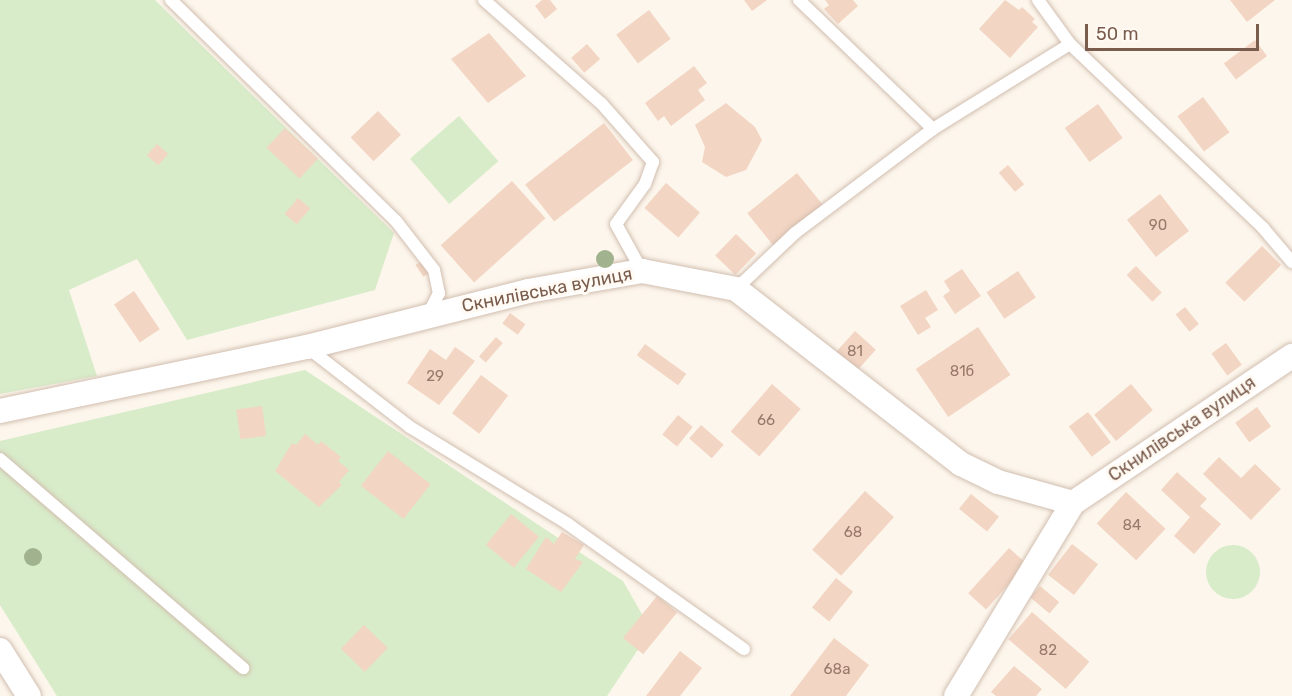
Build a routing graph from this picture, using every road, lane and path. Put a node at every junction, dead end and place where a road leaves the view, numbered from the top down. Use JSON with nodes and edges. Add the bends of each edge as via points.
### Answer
{"nodes":[{"id":1,"x":171,"y":0,"type":"edge"},
{"id":2,"x":484,"y":0,"type":"edge"},
{"id":3,"x":799,"y":0,"type":"edge"},
{"id":4,"x":1038,"y":0,"type":"edge"},
{"id":5,"x":1070,"y":44,"type":"junction"},
{"id":6,"x":933,"y":129,"type":"junction"},
{"id":7,"x":1292,"y":262,"type":"edge"},
{"id":8,"x":642,"y":271,"type":"junction"},
{"id":9,"x":736,"y":289,"type":"junction"},
{"id":10,"x":428,"y":315,"type":"junction"},
{"id":11,"x":307,"y":347,"type":"junction"},
{"id":12,"x":1292,"y":356,"type":"edge"},
{"id":13,"x":0,"y":411,"type":"edge"},
{"id":14,"x":0,"y":459,"type":"edge"},
{"id":15,"x":1073,"y":503,"type":"junction"},
{"id":16,"x":744,"y":649,"type":"dead end"},
{"id":17,"x":0,"y":650,"type":"edge"},
{"id":18,"x":243,"y":668,"type":"dead end"},
{"id":19,"x":29,"y":696,"type":"edge"},
{"id":20,"x":957,"y":696,"type":"edge"}],
"edges":[{"from":1,"to":10,"type":"lane","via":[[396,221],[434,270],[439,292]]},
{"from":2,"to":8,"type":"lane","via":[[601,104],[653,162],[645,184],[616,224]]},
{"from":3,"to":6,"type":"lane"},
{"from":4,"to":5,"type":"lane"},
{"from":5,"to":6,"type":"lane"},
{"from":5,"to":7,"type":"lane","via":[[1263,228]]},
{"from":6,"to":9,"type":"lane","via":[[795,233]]},
{"from":8,"to":9,"type":"street","name":"Скнилівська вулиця"},
{"from":8,"to":10,"type":"street","name":"Скнилівська вулиця","via":[[558,284]]},
{"from":9,"to":15,"type":"street","name":"Скнилівська вулиця","via":[[961,464],[998,482]]},
{"from":10,"to":11,"type":"street","name":"Скнилівська вулиця"},
{"from":11,"to":13,"type":"street","name":"Скнилівська вулиця"},
{"from":11,"to":16,"type":"lane","via":[[410,427],[568,524]]},
{"from":12,"to":15,"type":"street","name":"Скнилівська вулиця"},
{"from":14,"to":18,"type":"lane"},
{"from":15,"to":20,"type":"street","name":"Скнилівська вулиця"},
{"from":17,"to":19,"type":"street"}]}
